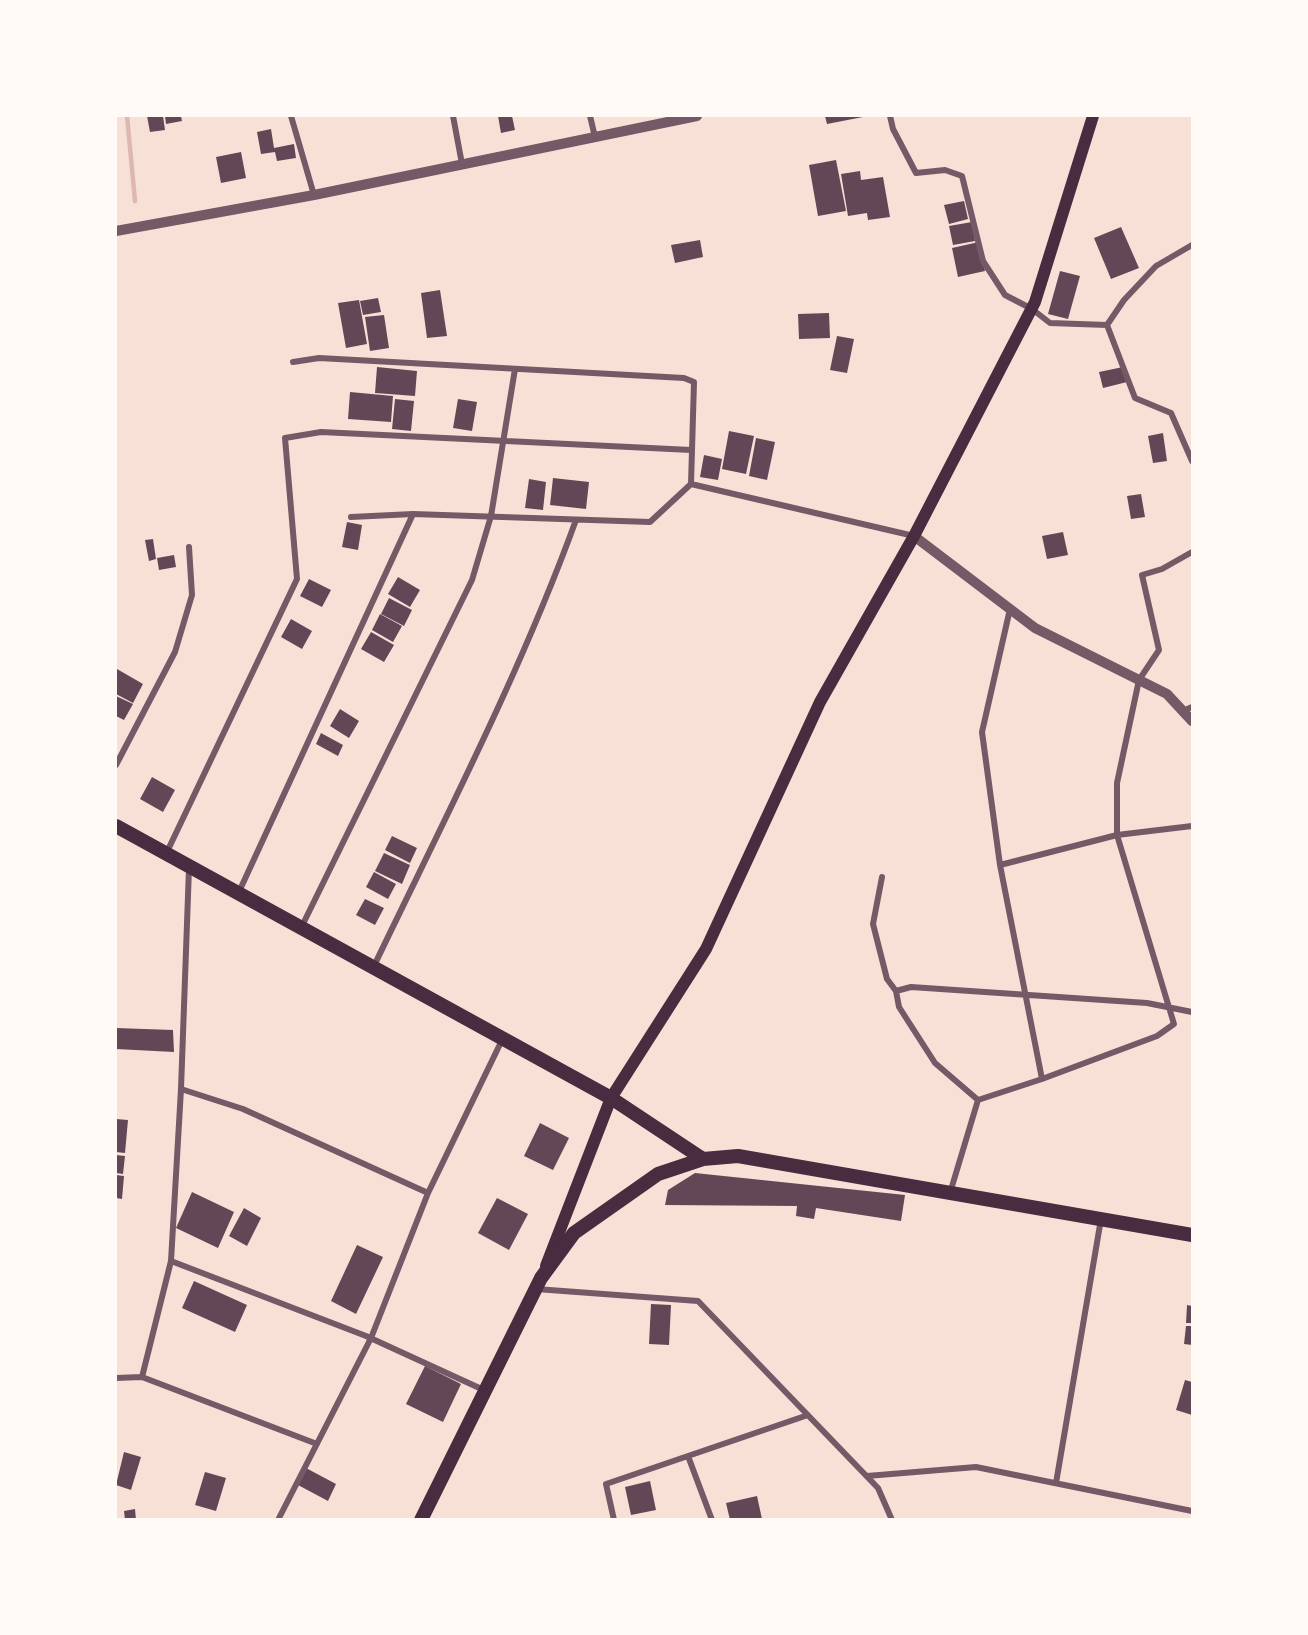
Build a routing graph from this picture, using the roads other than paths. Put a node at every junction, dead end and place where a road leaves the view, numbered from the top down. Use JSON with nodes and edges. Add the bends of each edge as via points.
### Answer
{"nodes":[{"id":1,"x":291,"y":116,"type":"edge"},
{"id":2,"x":453,"y":116,"type":"edge"},
{"id":3,"x":590,"y":116,"type":"edge"},
{"id":4,"x":697,"y":116,"type":"edge"},
{"id":5,"x":890,"y":116,"type":"edge"},
{"id":6,"x":1093,"y":116,"type":"edge"},
{"id":7,"x":595,"y":137,"type":"junction"},
{"id":8,"x":462,"y":164,"type":"junction"},
{"id":9,"x":314,"y":195,"type":"junction"},
{"id":10,"x":116,"y":231,"type":"edge"},
{"id":11,"x":1192,"y":245,"type":"edge"},
{"id":12,"x":1032,"y":309,"type":"junction"},
{"id":13,"x":1107,"y":325,"type":"junction"},
{"id":14,"x":293,"y":362,"type":"dead end"},
{"id":15,"x":515,"y":369,"type":"junction"},
{"id":16,"x":503,"y":441,"type":"junction"},
{"id":17,"x":691,"y":450,"type":"junction"},
{"id":18,"x":1192,"y":461,"type":"edge"},
{"id":19,"x":691,"y":484,"type":"junction"},
{"id":20,"x":413,"y":514,"type":"junction"},
{"id":21,"x":491,"y":516,"type":"junction"},
{"id":22,"x":351,"y":517,"type":"dead end"},
{"id":23,"x":576,"y":520,"type":"junction"},
{"id":24,"x":914,"y":536,"type":"junction"},
{"id":25,"x":189,"y":547,"type":"dead end"},
{"id":26,"x":1192,"y":552,"type":"edge"},
{"id":27,"x":1010,"y":609,"type":"junction"},
{"id":28,"x":1139,"y":680,"type":"junction"},
{"id":29,"x":1188,"y":709,"type":"edge"},
{"id":30,"x":1192,"y":721,"type":"edge"},
{"id":31,"x":116,"y":765,"type":"edge"},
{"id":32,"x":116,"y":826,"type":"edge"},
{"id":33,"x":1192,"y":826,"type":"edge"},
{"id":34,"x":1117,"y":835,"type":"junction"},
{"id":35,"x":166,"y":854,"type":"junction"},
{"id":36,"x":1000,"y":865,"type":"junction"},
{"id":37,"x":189,"y":867,"type":"junction"},
{"id":38,"x":882,"y":877,"type":"dead end"},
{"id":39,"x":238,"y":895,"type":"junction"},
{"id":40,"x":300,"y":929,"type":"junction"},
{"id":41,"x":373,"y":968,"type":"junction"},
{"id":42,"x":896,"y":991,"type":"junction"},
{"id":43,"x":1025,"y":996,"type":"junction"},
{"id":44,"x":1168,"y":1009,"type":"junction"},
{"id":45,"x":1192,"y":1012,"type":"edge"},
{"id":46,"x":503,"y":1039,"type":"junction"},
{"id":47,"x":1042,"y":1079,"type":"junction"},
{"id":48,"x":182,"y":1089,"type":"junction"},
{"id":49,"x":610,"y":1098,"type":"junction"},
{"id":50,"x":978,"y":1100,"type":"junction"},
{"id":51,"x":703,"y":1159,"type":"junction"},
{"id":52,"x":428,"y":1193,"type":"junction"},
{"id":53,"x":950,"y":1193,"type":"junction"},
{"id":54,"x":1101,"y":1219,"type":"junction"},
{"id":55,"x":1192,"y":1235,"type":"edge"},
{"id":56,"x":171,"y":1261,"type":"junction"},
{"id":57,"x":539,"y":1284,"type":"junction"},
{"id":58,"x":371,"y":1338,"type":"junction"},
{"id":59,"x":142,"y":1377,"type":"junction"},
{"id":60,"x":116,"y":1378,"type":"edge"},
{"id":61,"x":486,"y":1391,"type":"junction"},
{"id":62,"x":808,"y":1415,"type":"junction"},
{"id":63,"x":317,"y":1444,"type":"junction"},
{"id":64,"x":688,"y":1456,"type":"junction"},
{"id":65,"x":867,"y":1476,"type":"junction"},
{"id":66,"x":1056,"y":1483,"type":"junction"},
{"id":67,"x":1192,"y":1511,"type":"edge"},
{"id":68,"x":278,"y":1520,"type":"edge"},
{"id":69,"x":421,"y":1520,"type":"edge"},
{"id":70,"x":615,"y":1520,"type":"edge"},
{"id":71,"x":712,"y":1520,"type":"edge"},
{"id":72,"x":892,"y":1520,"type":"edge"}],
"edges":[{"from":1,"to":9,"type":"street"},
{"from":2,"to":8,"type":"street"},
{"from":3,"to":7,"type":"street"},
{"from":4,"to":7,"type":"street"},
{"from":5,"to":12,"type":"street","via":[[916,173],[945,170],[962,176],[983,261],[1005,295]]},
{"from":6,"to":12,"type":"main road"},
{"from":7,"to":8,"type":"street"},
{"from":8,"to":9,"type":"street"},
{"from":9,"to":10,"type":"street"},
{"from":11,"to":13,"type":"street","via":[[1156,266]]},
{"from":12,"to":13,"type":"street","via":[[1050,323]]},
{"from":12,"to":24,"type":"main road"},
{"from":13,"to":18,"type":"street","via":[[1135,398],[1171,413]]},
{"from":14,"to":15,"type":"street","via":[[318,358]]},
{"from":15,"to":16,"type":"street"},
{"from":15,"to":17,"type":"street","via":[[684,378],[694,382]]},
{"from":16,"to":17,"type":"street"},
{"from":16,"to":21,"type":"street"},
{"from":16,"to":35,"type":"street","via":[[321,432],[285,438],[297,579]]},
{"from":17,"to":19,"type":"street"},
{"from":19,"to":23,"type":"street","via":[[650,522]]},
{"from":19,"to":24,"type":"street"},
{"from":20,"to":21,"type":"street"},
{"from":20,"to":22,"type":"street"},
{"from":20,"to":39,"type":"street"},
{"from":21,"to":23,"type":"street"},
{"from":21,"to":40,"type":"street","via":[[472,580]]},
{"from":23,"to":41,"type":"street","via":[[547,601],[505,694]]},
{"from":24,"to":27,"type":"street"},
{"from":24,"to":49,"type":"main road","via":[[820,702],[706,949]]},
{"from":25,"to":31,"type":"street","via":[[192,595],[175,652]]},
{"from":26,"to":28,"type":"street","via":[[1142,575],[1159,650]]},
{"from":27,"to":28,"type":"street","via":[[1035,628]]},
{"from":27,"to":36,"type":"street","via":[[982,732]]},
{"from":28,"to":29,"type":"street"},
{"from":28,"to":34,"type":"street","via":[[1117,783]]},
{"from":29,"to":30,"type":"street"},
{"from":32,"to":35,"type":"main road"},
{"from":33,"to":34,"type":"street"},
{"from":34,"to":36,"type":"street"},
{"from":34,"to":44,"type":"street"},
{"from":35,"to":37,"type":"main road"},
{"from":36,"to":43,"type":"street"},
{"from":37,"to":39,"type":"main road"},
{"from":37,"to":48,"type":"street"},
{"from":38,"to":42,"type":"street","via":[[873,924],[887,979]]},
{"from":39,"to":40,"type":"main road"},
{"from":40,"to":41,"type":"main road"},
{"from":41,"to":46,"type":"main road"},
{"from":42,"to":43,"type":"street","via":[[911,987]]},
{"from":42,"to":50,"type":"street","via":[[899,1007],[935,1063]]},
{"from":43,"to":44,"type":"street","via":[[1147,1003]]},
{"from":43,"to":47,"type":"street"},
{"from":44,"to":45,"type":"street"},
{"from":44,"to":47,"type":"street","via":[[1174,1024],[1157,1036]]},
{"from":46,"to":49,"type":"main road"},
{"from":46,"to":52,"type":"street"},
{"from":47,"to":50,"type":"street"},
{"from":48,"to":52,"type":"street","via":[[243,1109]]},
{"from":48,"to":56,"type":"street"},
{"from":49,"to":51,"type":"main road"},
{"from":49,"to":57,"type":"main road"},
{"from":50,"to":53,"type":"street"},
{"from":51,"to":53,"type":"main road","via":[[738,1156]]},
{"from":51,"to":57,"type":"main road","via":[[658,1174],[574,1233]]},
{"from":52,"to":58,"type":"street"},
{"from":53,"to":54,"type":"main road"},
{"from":54,"to":55,"type":"main road"},
{"from":54,"to":66,"type":"street"},
{"from":56,"to":58,"type":"street"},
{"from":56,"to":59,"type":"street"},
{"from":57,"to":61,"type":"main road"},
{"from":57,"to":62,"type":"street","via":[[699,1301]]},
{"from":58,"to":61,"type":"street"},
{"from":58,"to":63,"type":"street"},
{"from":59,"to":60,"type":"street"},
{"from":59,"to":63,"type":"street"},
{"from":61,"to":69,"type":"main road"},
{"from":62,"to":64,"type":"street"},
{"from":62,"to":65,"type":"street"},
{"from":63,"to":68,"type":"street"},
{"from":64,"to":70,"type":"street","via":[[606,1484]]},
{"from":64,"to":71,"type":"street"},
{"from":65,"to":66,"type":"street","via":[[976,1467]]},
{"from":65,"to":72,"type":"street","via":[[878,1488]]},
{"from":66,"to":67,"type":"street"}]}
